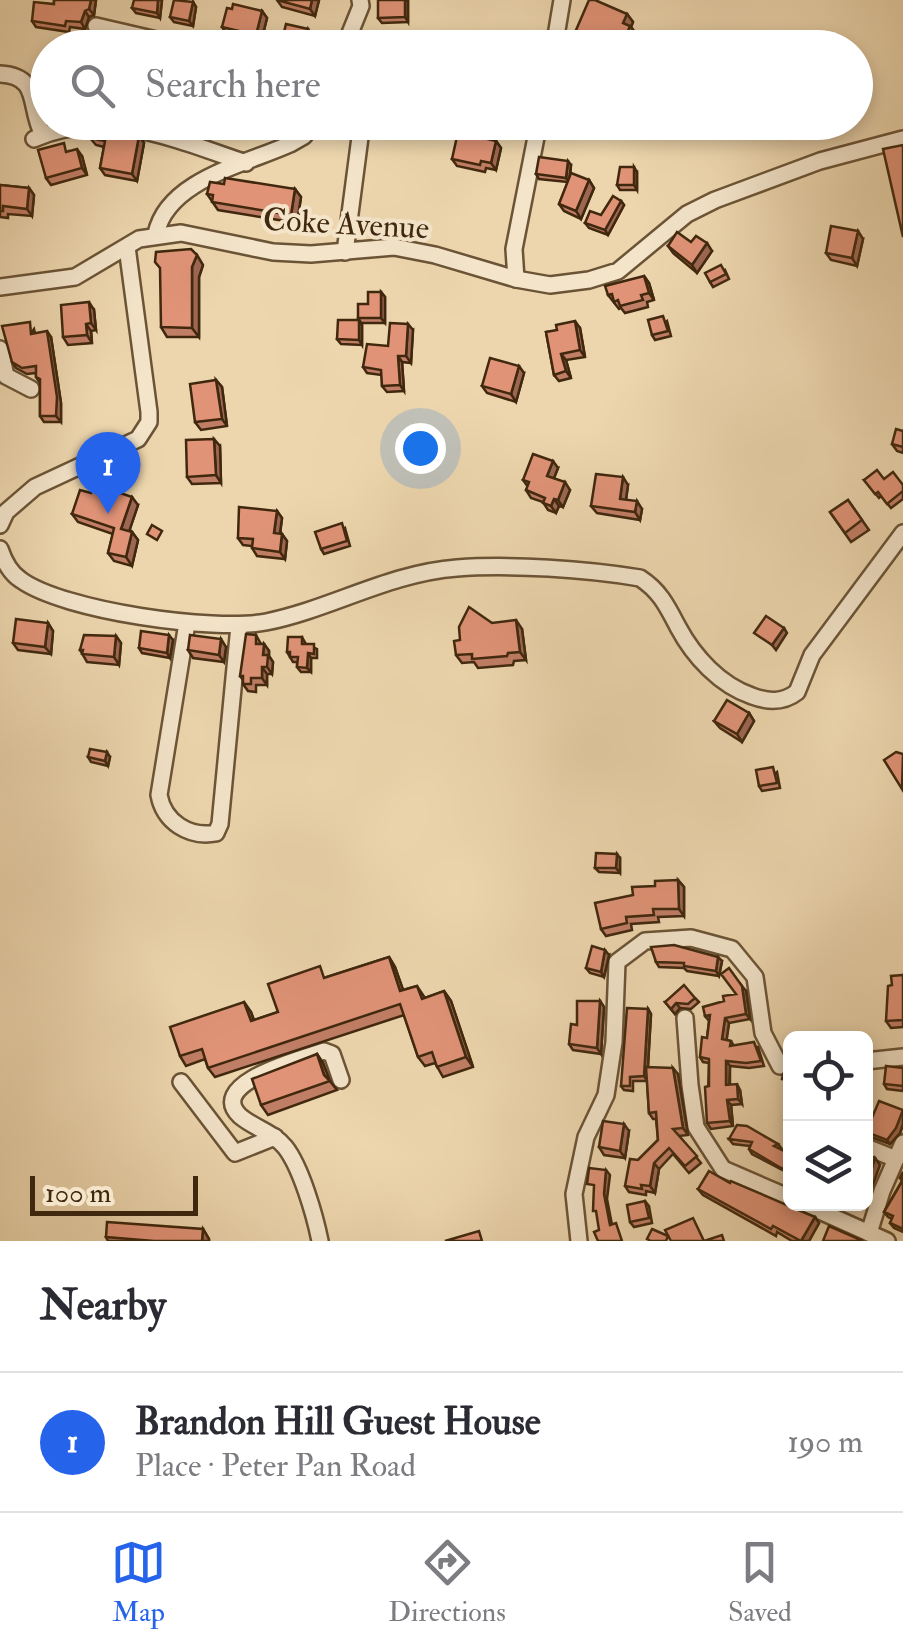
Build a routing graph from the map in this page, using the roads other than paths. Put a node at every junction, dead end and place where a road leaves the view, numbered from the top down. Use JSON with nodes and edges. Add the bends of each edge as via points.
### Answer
{"nodes":[{"id":1,"x":360,"y":0,"type":"edge"},
{"id":2,"x":562,"y":0,"type":"edge"},
{"id":3,"x":96,"y":26,"type":"dead end"},
{"id":4,"x":113,"y":30,"type":"edge"},
{"id":5,"x":352,"y":30,"type":"edge"},
{"id":6,"x":557,"y":30,"type":"edge"},
{"id":7,"x":0,"y":74,"type":"edge"},
{"id":8,"x":30,"y":87,"type":"edge"},
{"id":9,"x":903,"y":139,"type":"edge"},
{"id":10,"x":176,"y":140,"type":"edge"},
{"id":11,"x":297,"y":140,"type":"edge"},
{"id":12,"x":360,"y":140,"type":"edge"},
{"id":13,"x":535,"y":140,"type":"edge"},
{"id":14,"x":246,"y":163,"type":"junction"},
{"id":15,"x":156,"y":234,"type":"junction"},
{"id":16,"x":128,"y":247,"type":"junction"},
{"id":17,"x":345,"y":252,"type":"junction"},
{"id":18,"x":516,"y":279,"type":"junction"},
{"id":19,"x":0,"y":287,"type":"edge"},
{"id":20,"x":0,"y":349,"type":"edge"},
{"id":21,"x":31,"y":389,"type":"dead end"},
{"id":22,"x":0,"y":525,"type":"edge"},
{"id":23,"x":903,"y":533,"type":"edge"},
{"id":24,"x":0,"y":549,"type":"edge"},
{"id":25,"x":187,"y":623,"type":"junction"},
{"id":26,"x":239,"y":626,"type":"junction"},
{"id":27,"x":686,"y":1018,"type":"dead end"},
{"id":28,"x":903,"y":1057,"type":"edge"},
{"id":29,"x":873,"y":1060,"type":"edge"},
{"id":30,"x":783,"y":1066,"type":"edge"},
{"id":31,"x":341,"y":1080,"type":"dead end"},
{"id":32,"x":180,"y":1082,"type":"dead end"},
{"id":33,"x":275,"y":1137,"type":"junction"},
{"id":34,"x":873,"y":1148,"type":"edge"},
{"id":35,"x":900,"y":1151,"type":"edge"},
{"id":36,"x":783,"y":1195,"type":"edge"},
{"id":37,"x":820,"y":1211,"type":"edge"},
{"id":38,"x":869,"y":1233,"type":"junction"},
{"id":39,"x":320,"y":1241,"type":"edge"},
{"id":40,"x":579,"y":1241,"type":"edge"},
{"id":41,"x":887,"y":1241,"type":"edge"}],
"edges":[{"from":1,"to":5,"type":"street"},
{"from":2,"to":6,"type":"street"},
{"from":3,"to":4,"type":"street"},
{"from":7,"to":8,"type":"street","via":[[22,78]]},
{"from":9,"to":18,"type":"street","name":"Coke Avenue","via":[[715,200],[687,214],[618,270],[550,286]]},
{"from":10,"to":14,"type":"street"},
{"from":11,"to":14,"type":"street"},
{"from":12,"to":17,"type":"street"},
{"from":13,"to":18,"type":"street","via":[[514,250]]},
{"from":14,"to":15,"type":"street","via":[[192,187],[165,211]]},
{"from":15,"to":16,"type":"street","name":"Coke Avenue"},
{"from":15,"to":17,"type":"street","name":"Coke Avenue","via":[[180,232],[272,252]]},
{"from":16,"to":19,"type":"street","name":"Coke Avenue","via":[[75,277]]},
{"from":16,"to":22,"type":"street","via":[[150,412],[145,431],[127,446],[35,487]]},
{"from":17,"to":18,"type":"street","name":"Coke Avenue","via":[[394,248],[434,254]]},
{"from":20,"to":21,"type":"street","via":[[6,376]]},
{"from":23,"to":26,"type":"street","via":[[812,655],[797,692],[778,701],[733,689],[694,651],[656,589],[620,575],[456,568]]},
{"from":24,"to":25,"type":"street","via":[[17,578],[42,594]]},
{"from":25,"to":26,"type":"street"},
{"from":25,"to":26,"type":"street","via":[[159,795],[171,821],[206,835],[220,824]]},
{"from":27,"to":36,"type":"street","via":[[696,1127],[724,1168]]},
{"from":28,"to":29,"type":"street"},
{"from":30,"to":40,"type":"street","via":[[763,1033],[755,977],[732,950],[691,938],[645,941],[617,962],[606,1096],[586,1137],[574,1194]]},
{"from":31,"to":33,"type":"street","via":[[332,1054],[324,1052],[238,1088],[233,1104],[240,1116]]},
{"from":32,"to":33,"type":"street","via":[[236,1153]]},
{"from":33,"to":39,"type":"street","via":[[291,1156]]},
{"from":34,"to":35,"type":"street"},
{"from":35,"to":38,"type":"street"},
{"from":37,"to":38,"type":"street"},
{"from":38,"to":41,"type":"street"}]}
